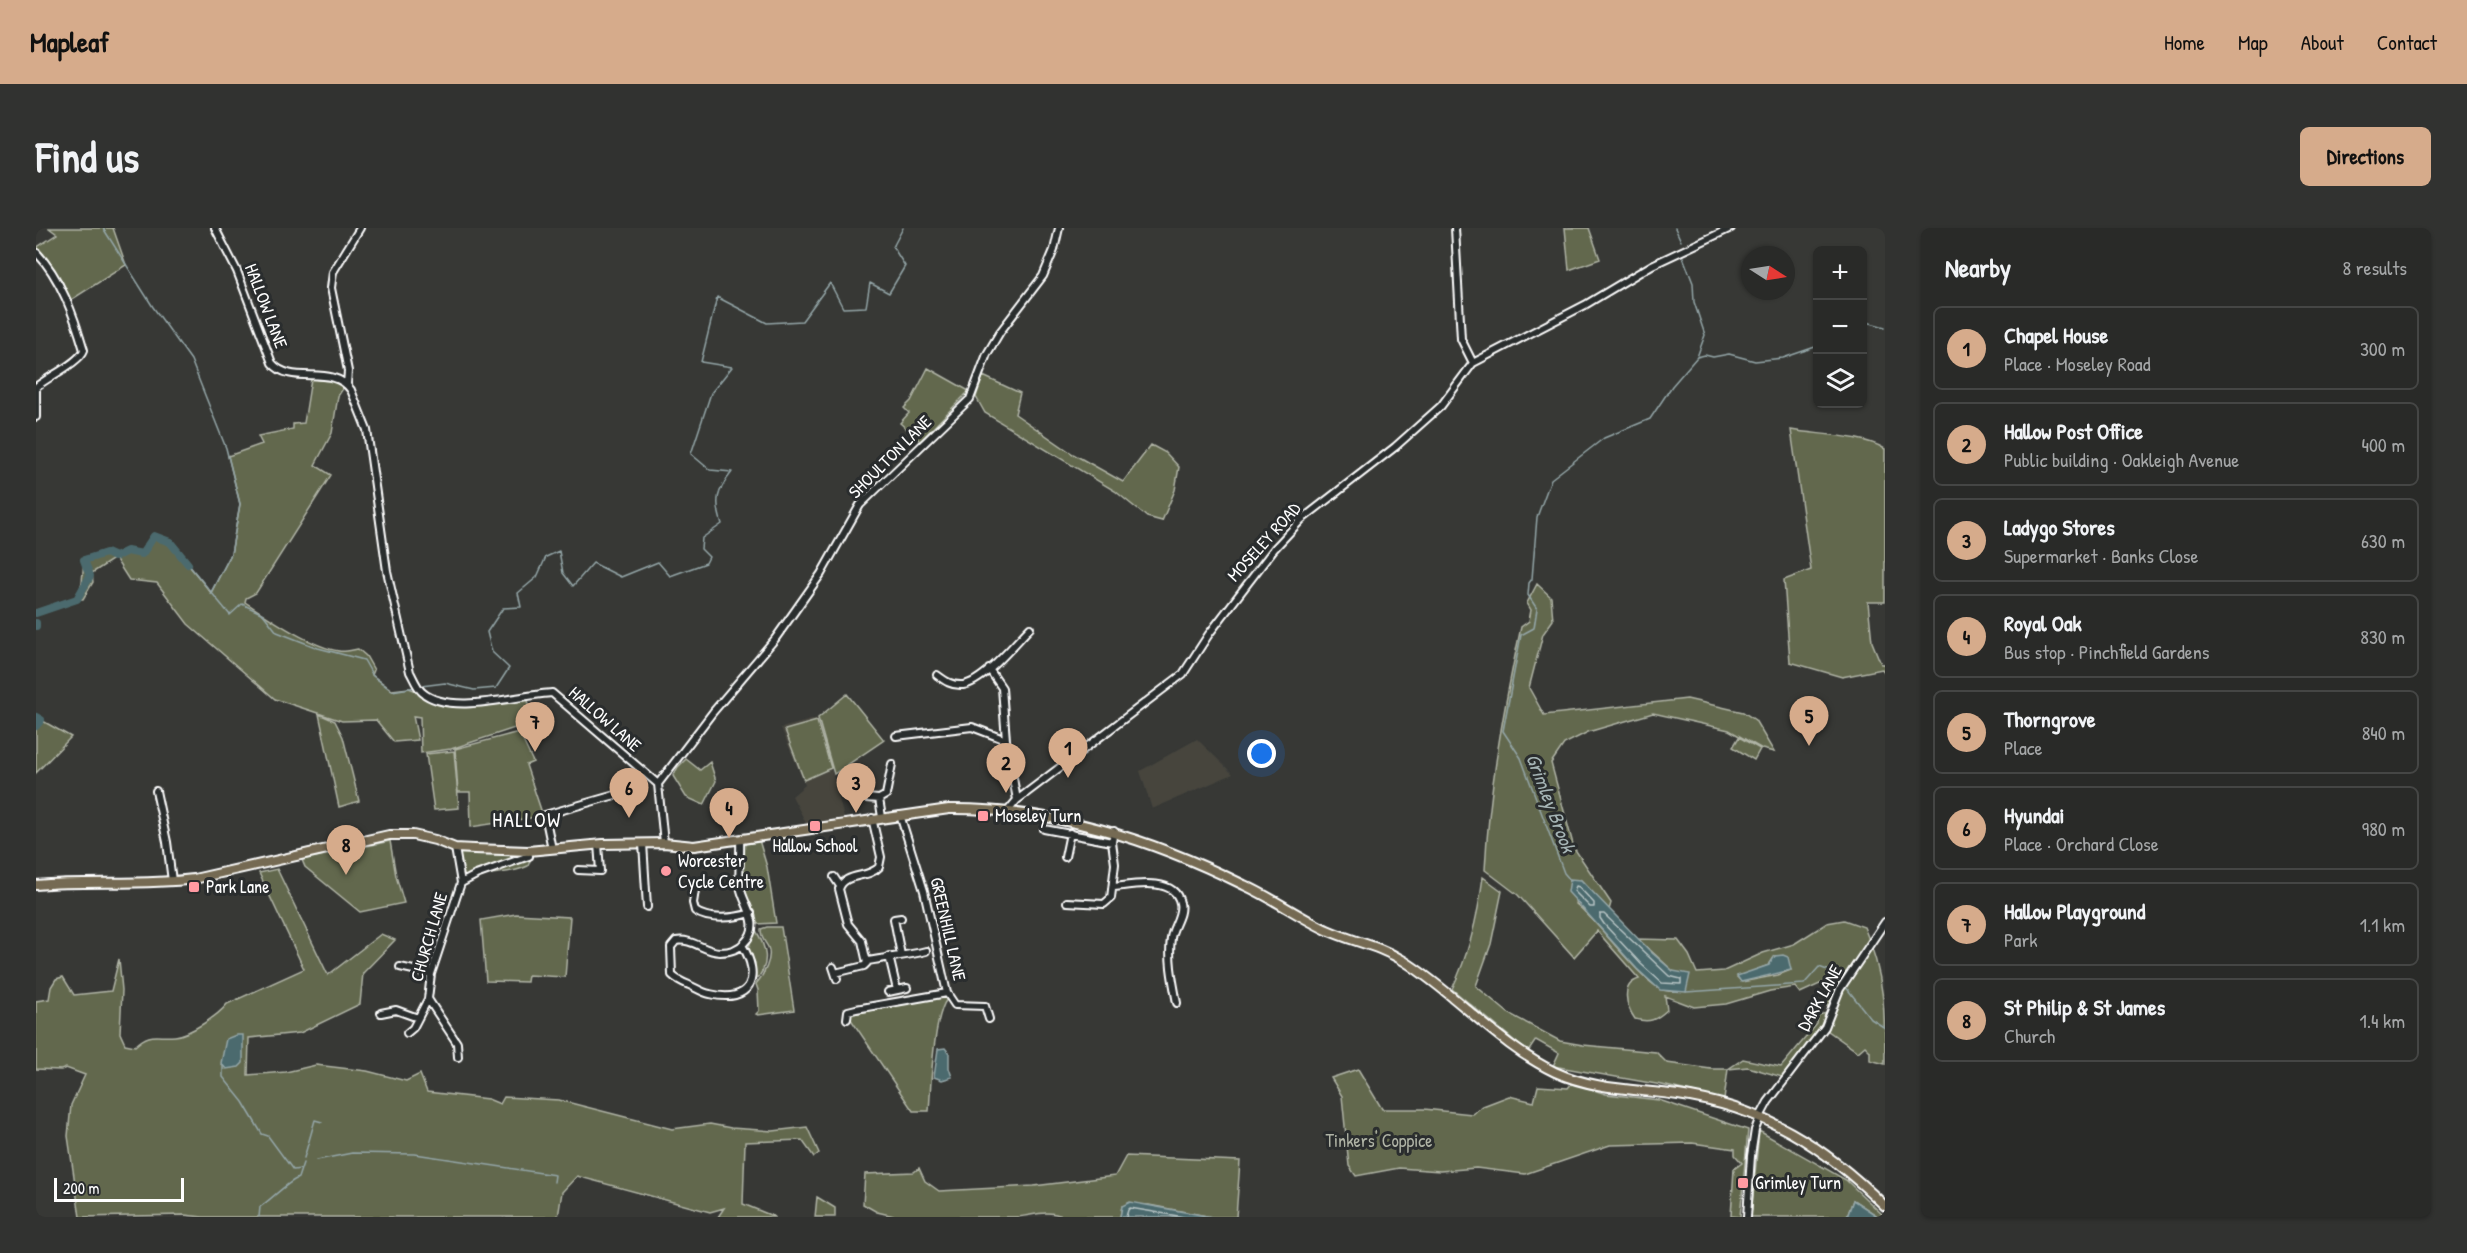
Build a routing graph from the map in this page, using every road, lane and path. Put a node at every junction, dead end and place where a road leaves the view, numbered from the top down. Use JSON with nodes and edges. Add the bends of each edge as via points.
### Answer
{"nodes":[{"id":1,"x":215,"y":228,"type":"edge"},
{"id":2,"x":360,"y":228,"type":"edge"},
{"id":3,"x":1059,"y":228,"type":"edge"},
{"id":4,"x":1455,"y":228,"type":"edge"},
{"id":5,"x":1731,"y":228,"type":"edge"},
{"id":6,"x":36,"y":252,"type":"edge"},
{"id":7,"x":1473,"y":363,"type":"junction"},
{"id":8,"x":347,"y":384,"type":"junction"},
{"id":9,"x":36,"y":417,"type":"edge"},
{"id":10,"x":1028,"y":628,"type":"dead end"},
{"id":11,"x":988,"y":669,"type":"junction"},
{"id":12,"x":940,"y":675,"type":"dead end"},
{"id":13,"x":896,"y":736,"type":"dead end"},
{"id":14,"x":1006,"y":740,"type":"junction"},
{"id":15,"x":892,"y":764,"type":"dead end"},
{"id":16,"x":658,"y":784,"type":"junction"},
{"id":17,"x":858,"y":784,"type":"dead end"},
{"id":18,"x":156,"y":791,"type":"dead end"},
{"id":19,"x":622,"y":794,"type":"dead end"},
{"id":20,"x":879,"y":799,"type":"junction"},
{"id":21,"x":1017,"y":800,"type":"junction"},
{"id":22,"x":1007,"y":812,"type":"junction"},
{"id":23,"x":900,"y":815,"type":"junction"},
{"id":24,"x":882,"y":817,"type":"junction"},
{"id":25,"x":872,"y":819,"type":"junction"},
{"id":26,"x":1044,"y":829,"type":"dead end"},
{"id":27,"x":1114,"y":831,"type":"junction"},
{"id":28,"x":1070,"y":833,"type":"junction"},
{"id":29,"x":740,"y":840,"type":"junction"},
{"id":30,"x":1112,"y":842,"type":"junction"},
{"id":31,"x":643,"y":843,"type":"junction"},
{"id":32,"x":664,"y":843,"type":"junction"},
{"id":33,"x":598,"y":844,"type":"junction"},
{"id":34,"x":455,"y":848,"type":"junction"},
{"id":35,"x":552,"y":849,"type":"junction"},
{"id":36,"x":528,"y":851,"type":"junction"},
{"id":37,"x":1065,"y":857,"type":"dead end"},
{"id":38,"x":578,"y":870,"type":"dead end"},
{"id":39,"x":834,"y":877,"type":"dead end"},
{"id":40,"x":172,"y":882,"type":"junction"},
{"id":41,"x":461,"y":883,"type":"junction"},
{"id":42,"x":696,"y":884,"type":"dead end"},
{"id":43,"x":36,"y":885,"type":"edge"},
{"id":44,"x":840,"y":886,"type":"junction"},
{"id":45,"x":1114,"y":887,"type":"junction"},
{"id":46,"x":1067,"y":902,"type":"dead end"},
{"id":47,"x":647,"y":907,"type":"dead end"},
{"id":48,"x":751,"y":913,"type":"junction"},
{"id":49,"x":901,"y":918,"type":"dead end"},
{"id":50,"x":1885,"y":922,"type":"edge"},
{"id":51,"x":742,"y":945,"type":"junction"},
{"id":52,"x":926,"y":951,"type":"dead end"},
{"id":53,"x":902,"y":955,"type":"junction"},
{"id":54,"x":889,"y":956,"type":"junction"},
{"id":55,"x":868,"y":961,"type":"junction"},
{"id":56,"x":400,"y":968,"type":"dead end"},
{"id":57,"x":835,"y":973,"type":"dead end"},
{"id":58,"x":431,"y":974,"type":"junction"},
{"id":59,"x":907,"y":988,"type":"dead end"},
{"id":60,"x":897,"y":990,"type":"junction"},
{"id":61,"x":888,"y":992,"type":"dead end"},
{"id":62,"x":947,"y":993,"type":"junction"},
{"id":63,"x":428,"y":999,"type":"junction"},
{"id":64,"x":1177,"y":1003,"type":"dead end"},
{"id":65,"x":381,"y":1012,"type":"dead end"},
{"id":66,"x":418,"y":1018,"type":"junction"},
{"id":67,"x":847,"y":1019,"type":"dead end"},
{"id":68,"x":989,"y":1019,"type":"dead end"},
{"id":69,"x":407,"y":1032,"type":"dead end"},
{"id":70,"x":458,"y":1057,"type":"dead end"},
{"id":71,"x":1760,"y":1117,"type":"junction"},
{"id":72,"x":1885,"y":1206,"type":"edge"},
{"id":73,"x":1747,"y":1217,"type":"edge"}],
"edges":[{"from":1,"to":8,"type":"street","name":"HALLOW LANE","via":[[277,369],[289,374],[335,378]]},
{"from":2,"to":8,"type":"street","via":[[331,278]]},
{"from":3,"to":16,"type":"street","name":"SHOULTON LANE","via":[[1043,276],[982,362],[970,399],[860,505],[821,574],[776,639]]},
{"from":4,"to":7,"type":"street","via":[[1461,339]]},
{"from":5,"to":7,"type":"street","via":[[1652,265]]},
{"from":6,"to":9,"type":"street","via":[[54,275],[84,350],[75,362],[36,387]]},
{"from":7,"to":21,"type":"street","name":"MOSELEY ROAD","via":[[1441,405],[1395,447],[1301,520],[1215,626],[1183,674]]},
{"from":8,"to":16,"type":"street","name":"HALLOW LANE","via":[[367,430],[383,550],[416,685],[435,699],[465,704],[552,693]]},
{"from":10,"to":11,"type":"street"},
{"from":11,"to":12,"type":"street","via":[[964,685],[950,684]]},
{"from":11,"to":14,"type":"street","via":[[1002,688]]},
{"from":13,"to":14,"type":"street","via":[[972,727]]},
{"from":14,"to":21,"type":"street"},
{"from":15,"to":20,"type":"street","via":[[886,795]]},
{"from":16,"to":32,"type":"street"},
{"from":17,"to":20,"type":"street","via":[[866,798]]},
{"from":18,"to":40,"type":"street"},
{"from":19,"to":35,"type":"street","via":[[545,815]]},
{"from":20,"to":24,"type":"street"},
{"from":21,"to":22,"type":"street","name":"MOSELEY ROAD"},
{"from":22,"to":23,"type":"main road","via":[[979,808]]},
{"from":22,"to":27,"type":"main road"},
{"from":23,"to":24,"type":"main road"},
{"from":23,"to":62,"type":"street","name":"GREENHILL LANE","via":[[924,891]]},
{"from":24,"to":25,"type":"main road"},
{"from":25,"to":29,"type":"main road"},
{"from":25,"to":44,"type":"street","via":[[881,857],[879,867]]},
{"from":26,"to":28,"type":"street"},
{"from":27,"to":30,"type":"street"},
{"from":27,"to":71,"type":"main road","via":[[1241,883],[1325,929],[1384,950],[1448,993],[1504,1041],[1555,1072],[1594,1085],[1704,1099]]},
{"from":28,"to":30,"type":"street"},
{"from":28,"to":37,"type":"street"},
{"from":29,"to":32,"type":"main road","via":[[694,846]]},
{"from":29,"to":48,"type":"street","via":[[740,889]]},
{"from":30,"to":45,"type":"street"},
{"from":31,"to":32,"type":"main road"},
{"from":31,"to":33,"type":"main road"},
{"from":31,"to":47,"type":"street"},
{"from":33,"to":35,"type":"main road"},
{"from":33,"to":38,"type":"street","via":[[600,871]]},
{"from":34,"to":36,"type":"main road"},
{"from":34,"to":40,"type":"main road","via":[[413,835],[389,835],[219,875]]},
{"from":34,"to":41,"type":"street","name":"CHURCH LANE"},
{"from":35,"to":36,"type":"main road"},
{"from":36,"to":41,"type":"street","name":"CHURCH LANE","via":[[528,856]]},
{"from":39,"to":44,"type":"street"},
{"from":40,"to":43,"type":"main road"},
{"from":41,"to":58,"type":"street","name":"CHURCH LANE"},
{"from":42,"to":48,"type":"street","via":[[693,903],[699,914],[727,917]]},
{"from":44,"to":55,"type":"street","via":[[848,924],[862,941]]},
{"from":45,"to":46,"type":"street","via":[[1104,904]]},
{"from":45,"to":64,"type":"street","via":[[1159,884],[1176,894],[1179,913],[1170,946]]},
{"from":48,"to":51,"type":"street","via":[[751,934]]},
{"from":49,"to":53,"type":"street","via":[[894,919]]},
{"from":50,"to":71,"type":"street","name":"DARK LANE","via":[[1840,989],[1825,1027]]},
{"from":51,"to":51,"type":"street","via":[[715,952],[687,940],[676,941],[671,947],[672,975],[711,994],[741,995],[752,975]]},
{"from":52,"to":53,"type":"street"},
{"from":53,"to":54,"type":"street"},
{"from":54,"to":55,"type":"street"},
{"from":54,"to":60,"type":"street"},
{"from":55,"to":57,"type":"street","via":[[864,966]]},
{"from":56,"to":58,"type":"street"},
{"from":58,"to":63,"type":"street","name":"CHURCH LANE"},
{"from":59,"to":60,"type":"street"},
{"from":60,"to":61,"type":"street"},
{"from":62,"to":67,"type":"street","via":[[848,1011]]},
{"from":62,"to":68,"type":"street","name":"GREENHILL LANE","via":[[955,1005],[985,1006]]},
{"from":63,"to":66,"type":"street","name":"CHURCH LANE"},
{"from":63,"to":70,"type":"street","name":"CHURCH LANE","via":[[457,1042]]},
{"from":65,"to":66,"type":"street","via":[[396,1010]]},
{"from":66,"to":69,"type":"street","name":"CHURCH LANE"},
{"from":71,"to":72,"type":"main road","via":[[1823,1151]]},
{"from":71,"to":73,"type":"street","name":"DARK LANE","via":[[1751,1155]]}]}
